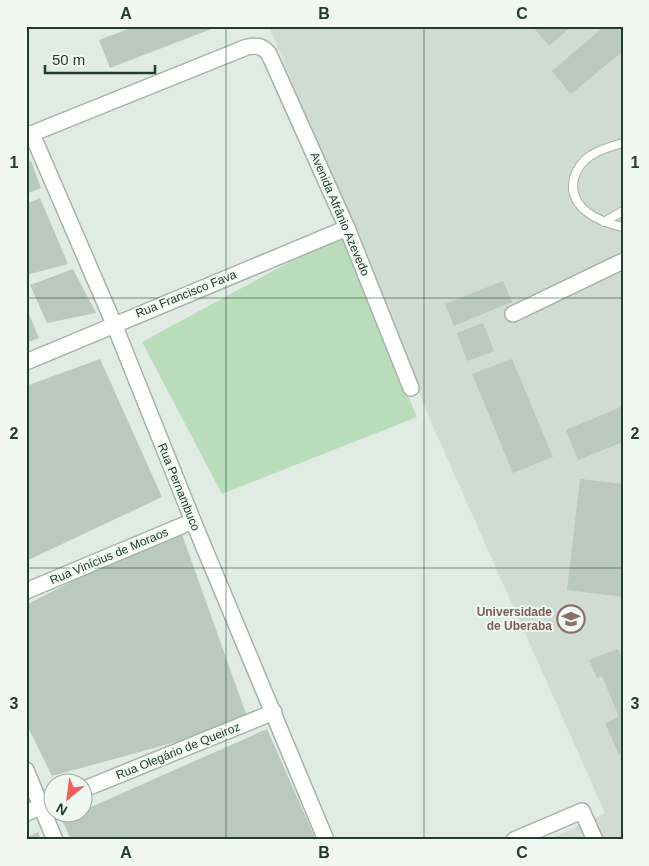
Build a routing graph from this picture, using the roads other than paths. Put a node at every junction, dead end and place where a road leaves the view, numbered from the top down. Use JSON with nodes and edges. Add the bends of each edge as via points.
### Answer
{"nodes":[{"id":1,"x":29,"y":135,"type":"edge"},
{"id":2,"x":619,"y":144,"type":"edge"},
{"id":3,"x":623,"y":151,"type":"edge"},
{"id":4,"x":623,"y":211,"type":"edge"},
{"id":5,"x":604,"y":222,"type":"junction"},
{"id":6,"x":623,"y":227,"type":"edge"},
{"id":7,"x":347,"y":228,"type":"junction"},
{"id":8,"x":623,"y":261,"type":"edge"},
{"id":9,"x":513,"y":314,"type":"dead end"},
{"id":10,"x":114,"y":324,"type":"junction"},
{"id":11,"x":26,"y":362,"type":"edge"},
{"id":12,"x":411,"y":388,"type":"dead end"},
{"id":13,"x":192,"y":521,"type":"junction"},
{"id":14,"x":26,"y":591,"type":"edge"},
{"id":15,"x":274,"y":712,"type":"junction"},
{"id":16,"x":26,"y":770,"type":"edge"},
{"id":17,"x":92,"y":786,"type":"edge"},
{"id":18,"x":42,"y":797,"type":"edge"},
{"id":19,"x":42,"y":807,"type":"edge"},
{"id":20,"x":26,"y":813,"type":"edge"},
{"id":21,"x":51,"y":824,"type":"edge"},
{"id":22,"x":55,"y":840,"type":"edge"},
{"id":23,"x":326,"y":840,"type":"edge"},
{"id":24,"x":514,"y":840,"type":"edge"},
{"id":25,"x":595,"y":840,"type":"edge"}],
"edges":[{"from":1,"to":7,"type":"street","name":"Avenida Afrânio Azevedo","via":[[247,47],[260,46],[269,54]]},
{"from":1,"to":10,"type":"street","name":"Rua Pernambuco"},
{"from":2,"to":3,"type":"lane"},
{"from":2,"to":5,"type":"lane","via":[[590,156],[581,164],[572,185],[574,198],[581,207]]},
{"from":4,"to":5,"type":"lane"},
{"from":5,"to":6,"type":"lane"},
{"from":7,"to":10,"type":"street","name":"Rua Francisco Fava"},
{"from":7,"to":12,"type":"street","name":"Avenida Afrânio Azevedo"},
{"from":8,"to":9,"type":"street"},
{"from":10,"to":11,"type":"street","name":"Rua Francisco Fava"},
{"from":10,"to":13,"type":"street","name":"Rua Pernambuco"},
{"from":13,"to":14,"type":"street","name":"Rua Vinícius de Moraos"},
{"from":13,"to":15,"type":"street","name":"Rua Pernambuco"},
{"from":15,"to":17,"type":"street","name":"Rua Olegário de Queiroz"},
{"from":15,"to":23,"type":"street","name":"Rua Pernambuco"},
{"from":16,"to":18,"type":"street"},
{"from":19,"to":20,"type":"street"},
{"from":21,"to":22,"type":"street"},
{"from":24,"to":25,"type":"street","via":[[582,811]]}]}
